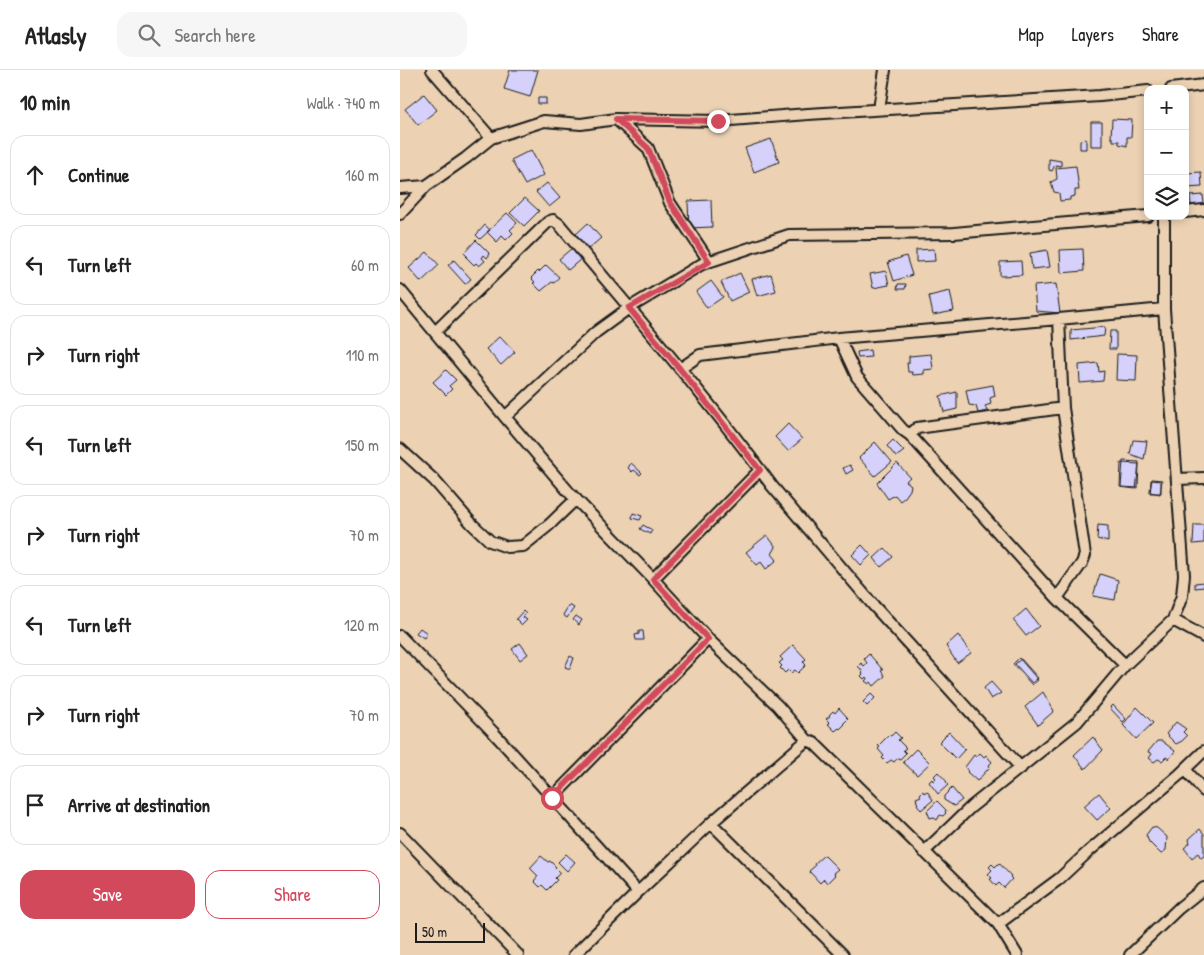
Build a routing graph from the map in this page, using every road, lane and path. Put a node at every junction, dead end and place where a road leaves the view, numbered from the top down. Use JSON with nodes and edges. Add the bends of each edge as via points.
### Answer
{"nodes":[{"id":1,"x":432,"y":70,"type":"edge"},
{"id":2,"x":885,"y":70,"type":"edge"},
{"id":3,"x":1204,"y":85,"type":"edge"},
{"id":4,"x":1189,"y":87,"type":"edge"},
{"id":5,"x":1144,"y":91,"type":"edge"},
{"id":6,"x":880,"y":110,"type":"junction"},
{"id":7,"x":616,"y":119,"type":"junction"},
{"id":8,"x":491,"y":138,"type":"junction"},
{"id":9,"x":426,"y":186,"type":"junction"},
{"id":10,"x":400,"y":188,"type":"edge"},
{"id":11,"x":1204,"y":210,"type":"edge"},
{"id":12,"x":1189,"y":212,"type":"edge"},
{"id":13,"x":400,"y":214,"type":"edge"},
{"id":14,"x":1144,"y":216,"type":"edge"},
{"id":15,"x":1164,"y":220,"type":"edge"},
{"id":16,"x":709,"y":262,"type":"junction"},
{"id":17,"x":400,"y":290,"type":"edge"},
{"id":18,"x":629,"y":308,"type":"junction"},
{"id":19,"x":1164,"y":309,"type":"junction"},
{"id":20,"x":1058,"y":320,"type":"junction"},
{"id":21,"x":435,"y":332,"type":"junction"},
{"id":22,"x":840,"y":338,"type":"junction"},
{"id":23,"x":680,"y":369,"type":"junction"},
{"id":24,"x":1063,"y":408,"type":"junction"},
{"id":25,"x":505,"y":417,"type":"junction"},
{"id":26,"x":910,"y":435,"type":"junction"},
{"id":27,"x":400,"y":448,"type":"edge"},
{"id":28,"x":760,"y":470,"type":"junction"},
{"id":29,"x":1204,"y":478,"type":"edge"},
{"id":30,"x":1177,"y":479,"type":"junction"},
{"id":31,"x":576,"y":500,"type":"junction"},
{"id":32,"x":653,"y":579,"type":"junction"},
{"id":33,"x":1057,"y":598,"type":"junction"},
{"id":34,"x":1173,"y":620,"type":"junction"},
{"id":35,"x":400,"y":636,"type":"edge"},
{"id":36,"x":1204,"y":637,"type":"edge"},
{"id":37,"x":708,"y":639,"type":"junction"},
{"id":38,"x":1125,"y":665,"type":"junction"},
{"id":39,"x":807,"y":740,"type":"junction"},
{"id":40,"x":1204,"y":752,"type":"edge"},
{"id":41,"x":1020,"y":768,"type":"junction"},
{"id":42,"x":1185,"y":769,"type":"junction"},
{"id":43,"x":1204,"y":791,"type":"edge"},
{"id":44,"x":552,"y":798,"type":"junction"},
{"id":45,"x":712,"y":823,"type":"junction"},
{"id":46,"x":400,"y":833,"type":"edge"},
{"id":47,"x":924,"y":852,"type":"junction"},
{"id":48,"x":1204,"y":888,"type":"edge"},
{"id":49,"x":638,"y":892,"type":"junction"},
{"id":50,"x":998,"y":924,"type":"junction"},
{"id":51,"x":518,"y":955,"type":"edge"},
{"id":52,"x":574,"y":955,"type":"edge"},
{"id":53,"x":843,"y":955,"type":"edge"},
{"id":54,"x":1017,"y":955,"type":"edge"},
{"id":55,"x":1130,"y":955,"type":"edge"}],
"edges":[{"from":1,"to":8,"type":"street"},
{"from":2,"to":6,"type":"street"},
{"from":3,"to":4,"type":"street"},
{"from":5,"to":6,"type":"street"},
{"from":6,"to":7,"type":"street","via":[[718,121]]},
{"from":7,"to":8,"type":"street","via":[[581,124],[544,121]]},
{"from":7,"to":16,"type":"street","via":[[648,148],[670,202]]},
{"from":8,"to":9,"type":"street"},
{"from":9,"to":10,"type":"street"},
{"from":9,"to":13,"type":"street"},
{"from":11,"to":12,"type":"street"},
{"from":14,"to":16,"type":"street","via":[[954,233],[789,235]]},
{"from":15,"to":19,"type":"street"},
{"from":16,"to":18,"type":"street"},
{"from":17,"to":21,"type":"street"},
{"from":18,"to":21,"type":"street","via":[[553,220]]},
{"from":18,"to":23,"type":"street"},
{"from":18,"to":25,"type":"street","via":[[596,332]]},
{"from":19,"to":20,"type":"street"},
{"from":19,"to":30,"type":"street"},
{"from":20,"to":22,"type":"street"},
{"from":20,"to":24,"type":"street"},
{"from":21,"to":25,"type":"street"},
{"from":22,"to":23,"type":"street","via":[[700,356]]},
{"from":22,"to":26,"type":"street","via":[[857,377]]},
{"from":23,"to":28,"type":"street"},
{"from":24,"to":26,"type":"street","via":[[917,428]]},
{"from":24,"to":33,"type":"street","via":[[1085,555]]},
{"from":25,"to":31,"type":"street"},
{"from":26,"to":33,"type":"street"},
{"from":27,"to":31,"type":"street","via":[[490,541],[506,548],[523,546]]},
{"from":28,"to":32,"type":"street"},
{"from":28,"to":41,"type":"street","via":[[874,606]]},
{"from":29,"to":30,"type":"street"},
{"from":30,"to":34,"type":"street","via":[[1184,575],[1182,596]]},
{"from":31,"to":32,"type":"street"},
{"from":32,"to":37,"type":"street"},
{"from":33,"to":38,"type":"street"},
{"from":34,"to":36,"type":"street"},
{"from":34,"to":38,"type":"street"},
{"from":35,"to":44,"type":"street"},
{"from":37,"to":39,"type":"street","via":[[778,706]]},
{"from":37,"to":44,"type":"street"},
{"from":38,"to":41,"type":"street","via":[[1077,722]]},
{"from":39,"to":45,"type":"street"},
{"from":39,"to":47,"type":"street"},
{"from":40,"to":42,"type":"street"},
{"from":41,"to":47,"type":"street","via":[[971,807]]},
{"from":42,"to":43,"type":"street"},
{"from":42,"to":50,"type":"street","via":[[1059,879]]},
{"from":44,"to":49,"type":"street"},
{"from":45,"to":49,"type":"street"},
{"from":45,"to":53,"type":"street"},
{"from":46,"to":51,"type":"street"},
{"from":47,"to":50,"type":"street"},
{"from":48,"to":55,"type":"street","via":[[1178,908]]},
{"from":49,"to":52,"type":"street"},
{"from":50,"to":54,"type":"street"}]}
